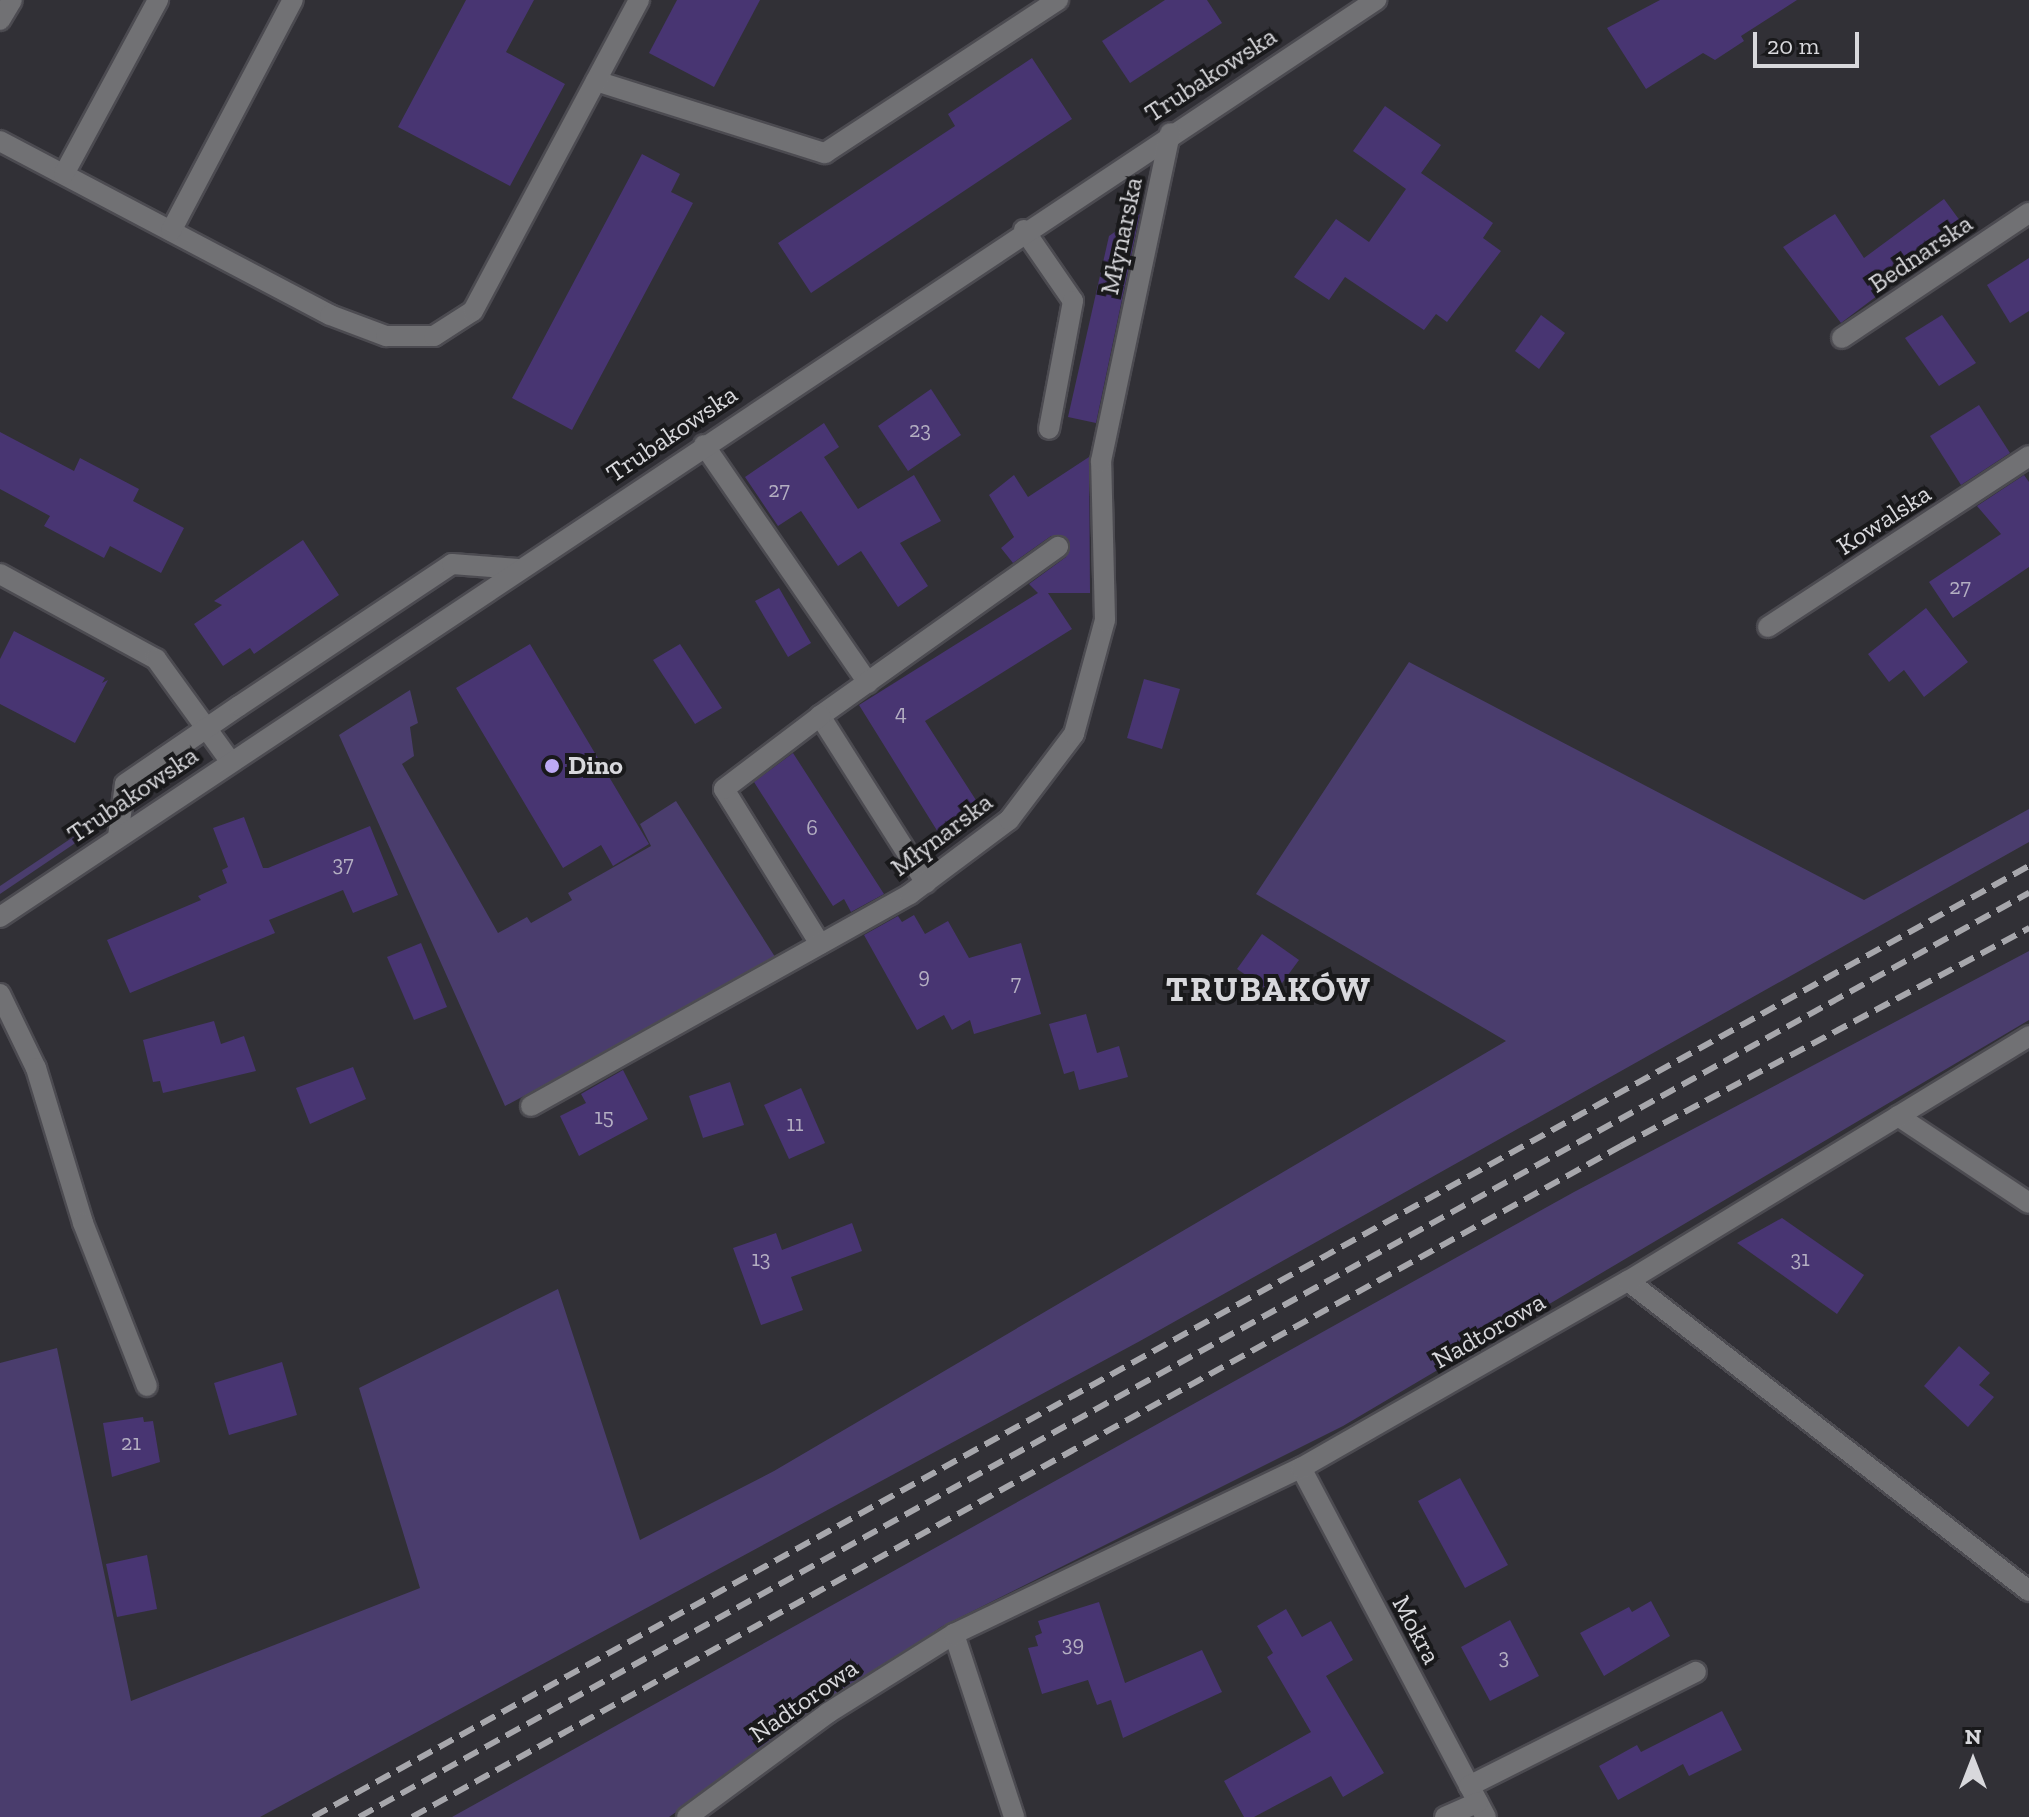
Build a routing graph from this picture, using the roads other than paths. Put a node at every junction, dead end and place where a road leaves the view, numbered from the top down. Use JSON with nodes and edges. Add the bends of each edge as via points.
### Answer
{"nodes":[{"id":1,"x":12,"y":0,"type":"edge"},
{"id":2,"x":158,"y":0,"type":"edge"},
{"id":3,"x":293,"y":0,"type":"edge"},
{"id":4,"x":639,"y":0,"type":"edge"},
{"id":5,"x":1058,"y":0,"type":"edge"},
{"id":6,"x":1376,"y":0,"type":"edge"},
{"id":7,"x":0,"y":20,"type":"edge"},
{"id":8,"x":596,"y":81,"type":"junction"},
{"id":9,"x":1170,"y":133,"type":"junction"},
{"id":10,"x":0,"y":141,"type":"edge"},
{"id":11,"x":64,"y":174,"type":"junction"},
{"id":12,"x":2029,"y":213,"type":"edge"},
{"id":13,"x":1024,"y":230,"type":"junction"},
{"id":14,"x":171,"y":231,"type":"junction"},
{"id":15,"x":1842,"y":338,"type":"dead end"},
{"id":16,"x":1049,"y":429,"type":"dead end"},
{"id":17,"x":704,"y":445,"type":"junction"},
{"id":18,"x":2029,"y":456,"type":"edge"},
{"id":19,"x":1058,"y":547,"type":"dead end"},
{"id":20,"x":518,"y":569,"type":"junction"},
{"id":21,"x":2,"y":579,"type":"edge"},
{"id":22,"x":1768,"y":627,"type":"dead end"},
{"id":23,"x":868,"y":683,"type":"junction"},
{"id":24,"x":820,"y":716,"type":"junction"},
{"id":25,"x":206,"y":728,"type":"junction"},
{"id":26,"x":230,"y":761,"type":"junction"},
{"id":27,"x":118,"y":837,"type":"junction"},
{"id":28,"x":926,"y":883,"type":"junction"},
{"id":29,"x":0,"y":917,"type":"edge"},
{"id":30,"x":820,"y":944,"type":"junction"},
{"id":31,"x":0,"y":994,"type":"edge"},
{"id":32,"x":2029,"y":1036,"type":"edge"},
{"id":33,"x":531,"y":1106,"type":"dead end"},
{"id":34,"x":1898,"y":1116,"type":"junction"},
{"id":35,"x":2029,"y":1203,"type":"edge"},
{"id":36,"x":1628,"y":1281,"type":"junction"},
{"id":37,"x":147,"y":1386,"type":"dead end"},
{"id":38,"x":1301,"y":1468,"type":"junction"},
{"id":39,"x":2029,"y":1591,"type":"edge"},
{"id":40,"x":954,"y":1634,"type":"junction"},
{"id":41,"x":1696,"y":1672,"type":"dead end"},
{"id":42,"x":1477,"y":1802,"type":"edge"},
{"id":43,"x":687,"y":1817,"type":"edge"},
{"id":44,"x":1014,"y":1817,"type":"edge"},
{"id":45,"x":1445,"y":1817,"type":"edge"}],
"edges":[{"from":1,"to":7,"type":"street"},
{"from":2,"to":11,"type":"street"},
{"from":3,"to":14,"type":"street"},
{"from":4,"to":8,"type":"street"},
{"from":5,"to":8,"type":"street","via":[[825,153]]},
{"from":6,"to":9,"type":"street","name":"Trubakowska"},
{"from":8,"to":14,"type":"street","via":[[473,311],[434,336],[386,336],[330,315]]},
{"from":9,"to":13,"type":"street","name":"Trubakowska"},
{"from":9,"to":28,"type":"street","name":"Młynarska","via":[[1101,461],[1105,620],[1074,734],[1009,820]]},
{"from":10,"to":11,"type":"street"},
{"from":11,"to":14,"type":"street"},
{"from":12,"to":15,"type":"street","name":"Bednarska"},
{"from":13,"to":16,"type":"street","via":[[1073,301]]},
{"from":13,"to":17,"type":"street","name":"Trubakowska"},
{"from":17,"to":20,"type":"street","name":"Trubakowska"},
{"from":17,"to":23,"type":"street"},
{"from":18,"to":22,"type":"street","name":"Kowalska"},
{"from":19,"to":23,"type":"street"},
{"from":20,"to":25,"type":"street","via":[[452,564]]},
{"from":20,"to":26,"type":"street","name":"Trubakowska"},
{"from":21,"to":25,"type":"street","via":[[156,659]]},
{"from":23,"to":24,"type":"street"},
{"from":24,"to":28,"type":"street"},
{"from":24,"to":30,"type":"street","via":[[724,789]]},
{"from":25,"to":26,"type":"street"},
{"from":25,"to":27,"type":"street","via":[[125,784]]},
{"from":26,"to":27,"type":"street","name":"Trubakowska"},
{"from":27,"to":29,"type":"street","name":"Trubakowska"},
{"from":28,"to":30,"type":"street","name":"Młynarska"},
{"from":30,"to":33,"type":"street","name":"Młynarska"},
{"from":31,"to":37,"type":"street","via":[[36,1068],[83,1223]]},
{"from":32,"to":34,"type":"street","name":"Nadtorowa"},
{"from":34,"to":35,"type":"street"},
{"from":34,"to":36,"type":"street","name":"Nadtorowa"},
{"from":36,"to":38,"type":"street","name":"Nadtorowa"},
{"from":36,"to":39,"type":"street"},
{"from":38,"to":40,"type":"street","name":"Nadtorowa"},
{"from":38,"to":42,"type":"street","name":"Mokra"},
{"from":40,"to":43,"type":"street","name":"Nadtorowa","via":[[828,1713]]},
{"from":40,"to":44,"type":"street"},
{"from":41,"to":42,"type":"street"},
{"from":42,"to":45,"type":"street"}]}
